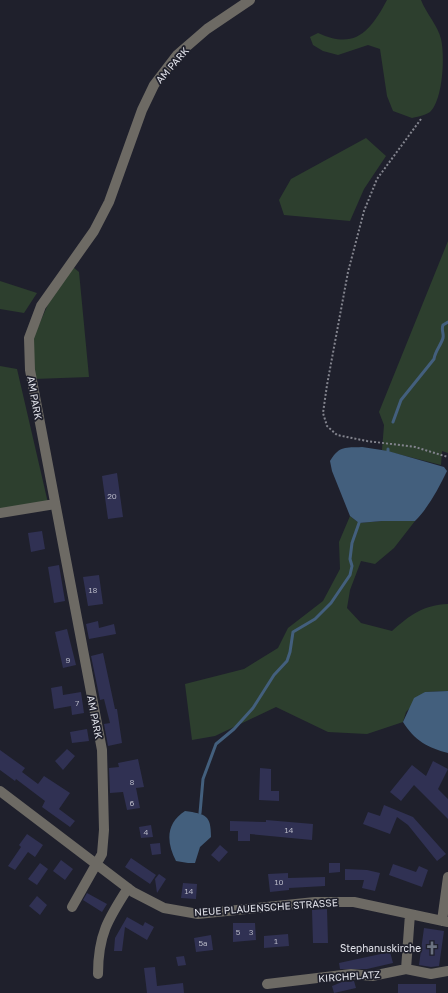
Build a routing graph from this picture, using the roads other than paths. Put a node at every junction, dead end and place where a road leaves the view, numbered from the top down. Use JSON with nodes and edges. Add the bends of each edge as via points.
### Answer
{"nodes":[{"id":1,"x":250,"y":0,"type":"edge"},
{"id":2,"x":55,"y":504,"type":"junction"},
{"id":3,"x":0,"y":514,"type":"edge"},
{"id":4,"x":0,"y":791,"type":"edge"},
{"id":5,"x":96,"y":864,"type":"junction"},
{"id":6,"x":448,"y":877,"type":"edge"},
{"id":7,"x":128,"y":888,"type":"junction"},
{"id":8,"x":72,"y":907,"type":"dead end"},
{"id":9,"x":410,"y":914,"type":"junction"},
{"id":10,"x":445,"y":922,"type":"edge"},
{"id":11,"x":406,"y":969,"type":"junction"},
{"id":12,"x":448,"y":971,"type":"edge"},
{"id":13,"x":98,"y":974,"type":"dead end"},
{"id":14,"x":267,"y":984,"type":"dead end"}],
"edges":[{"from":1,"to":2,"type":"street","name":"AM PARK","via":[[207,29],[177,55],[154,85],[142,110],[109,202],[94,231],[41,306],[29,338],[30,370]]},
{"from":2,"to":3,"type":"street"},
{"from":2,"to":5,"type":"street","name":"AM PARK","via":[[102,750],[104,830],[102,854]]},
{"from":4,"to":5,"type":"street","name":"NEUE PLAUENSCHE STRASSE"},
{"from":5,"to":7,"type":"street","name":"NEUE PLAUENSCHE STRASSE"},
{"from":5,"to":8,"type":"street","name":"AM PARK"},
{"from":6,"to":10,"type":"street"},
{"from":7,"to":9,"type":"street","name":"NEUE PLAUENSCHE STRASSE","via":[[164,908],[198,914],[315,902],[354,902]]},
{"from":7,"to":13,"type":"street","via":[[112,912],[103,932],[98,952]]},
{"from":9,"to":10,"type":"street","name":"NEUE PLAUENSCHE STRASSE"},
{"from":9,"to":11,"type":"street"},
{"from":11,"to":12,"type":"street","name":"KIRCHPLATZ","via":[[431,974]]},
{"from":11,"to":14,"type":"street","name":"KIRCHPLATZ","via":[[372,976],[351,974]]}]}
